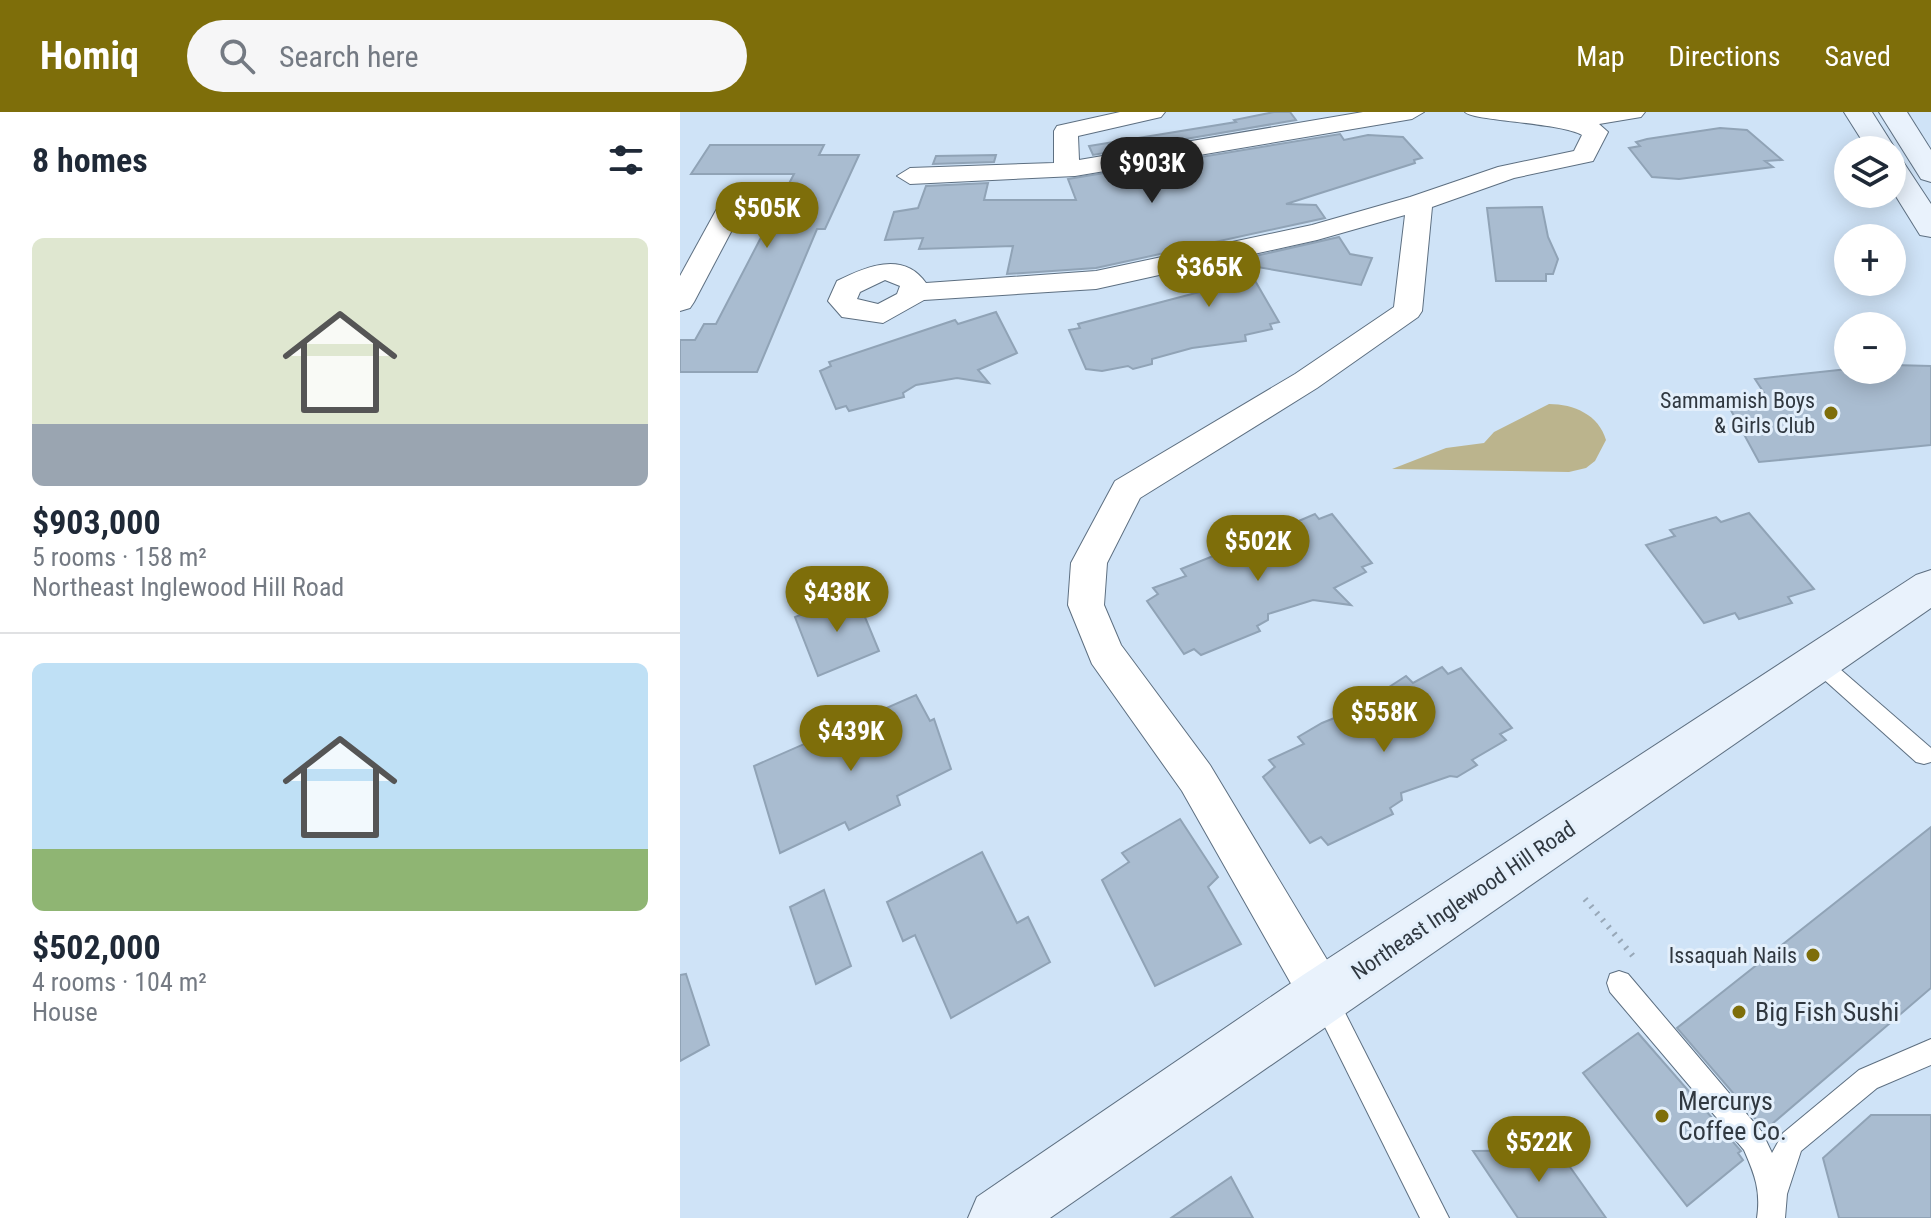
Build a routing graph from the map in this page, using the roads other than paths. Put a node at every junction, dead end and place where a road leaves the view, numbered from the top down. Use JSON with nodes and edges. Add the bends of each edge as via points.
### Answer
{"nodes":[{"id":1,"x":1153,"y":112,"type":"edge"},
{"id":2,"x":1412,"y":112,"type":"edge"},
{"id":3,"x":1477,"y":112,"type":"edge"},
{"id":4,"x":1633,"y":112,"type":"edge"},
{"id":5,"x":1858,"y":112,"type":"edge"},
{"id":6,"x":1893,"y":112,"type":"edge"},
{"id":7,"x":1579,"y":120,"type":"junction"},
{"id":8,"x":1873,"y":136,"type":"edge"},
{"id":9,"x":1067,"y":168,"type":"junction"},
{"id":10,"x":1931,"y":173,"type":"edge"},
{"id":11,"x":910,"y":176,"type":"dead end"},
{"id":12,"x":1906,"y":188,"type":"edge"},
{"id":13,"x":738,"y":194,"type":"dead end"},
{"id":14,"x":1419,"y":203,"type":"junction"},
{"id":15,"x":1931,"y":228,"type":"edge"},
{"id":16,"x":914,"y":292,"type":"dead end"},
{"id":17,"x":680,"y":302,"type":"edge"},
{"id":18,"x":1931,"y":586,"type":"edge"},
{"id":19,"x":1931,"y":623,"type":"edge"},
{"id":20,"x":1822,"y":666,"type":"junction"},
{"id":21,"x":1924,"y":755,"type":"dead end"},
{"id":22,"x":1619,"y":983,"type":"dead end"},
{"id":23,"x":1322,"y":994,"type":"junction"},
{"id":24,"x":1931,"y":1052,"type":"edge"},
{"id":25,"x":1773,"y":1207,"type":"edge"},
{"id":26,"x":998,"y":1218,"type":"edge"},
{"id":27,"x":1435,"y":1218,"type":"edge"}],
"edges":[{"from":1,"to":9,"type":"street","via":[[1066,131]]},
{"from":2,"to":9,"type":"street"},
{"from":3,"to":7,"type":"street"},
{"from":4,"to":7,"type":"street"},
{"from":5,"to":8,"type":"street"},
{"from":6,"to":10,"type":"street"},
{"from":7,"to":14,"type":"street","via":[[1596,132],[1584,156],[1507,172]]},
{"from":9,"to":11,"type":"street"},
{"from":12,"to":15,"type":"street"},
{"from":13,"to":17,"type":"street"},
{"from":14,"to":16,"type":"street","via":[[1317,232],[1096,280]]},
{"from":14,"to":23,"type":"street","via":[[1408,311],[1306,381],[1127,490],[1089,563],[1086,605],[1105,653],[1196,778]]},
{"from":18,"to":20,"type":"street"},
{"from":19,"to":20,"type":"street"},
{"from":20,"to":21,"type":"lane"},
{"from":20,"to":23,"type":"street","name":"Northeast Inglewood Hill Road","via":[[1773,692]]},
{"from":22,"to":25,"type":"lane","via":[[1753,1141],[1764,1160]]},
{"from":23,"to":26,"type":"street","name":"Northeast Inglewood Hill Road"},
{"from":23,"to":27,"type":"lane"},
{"from":24,"to":25,"type":"lane","via":[[1868,1079],[1792,1142]]}]}
